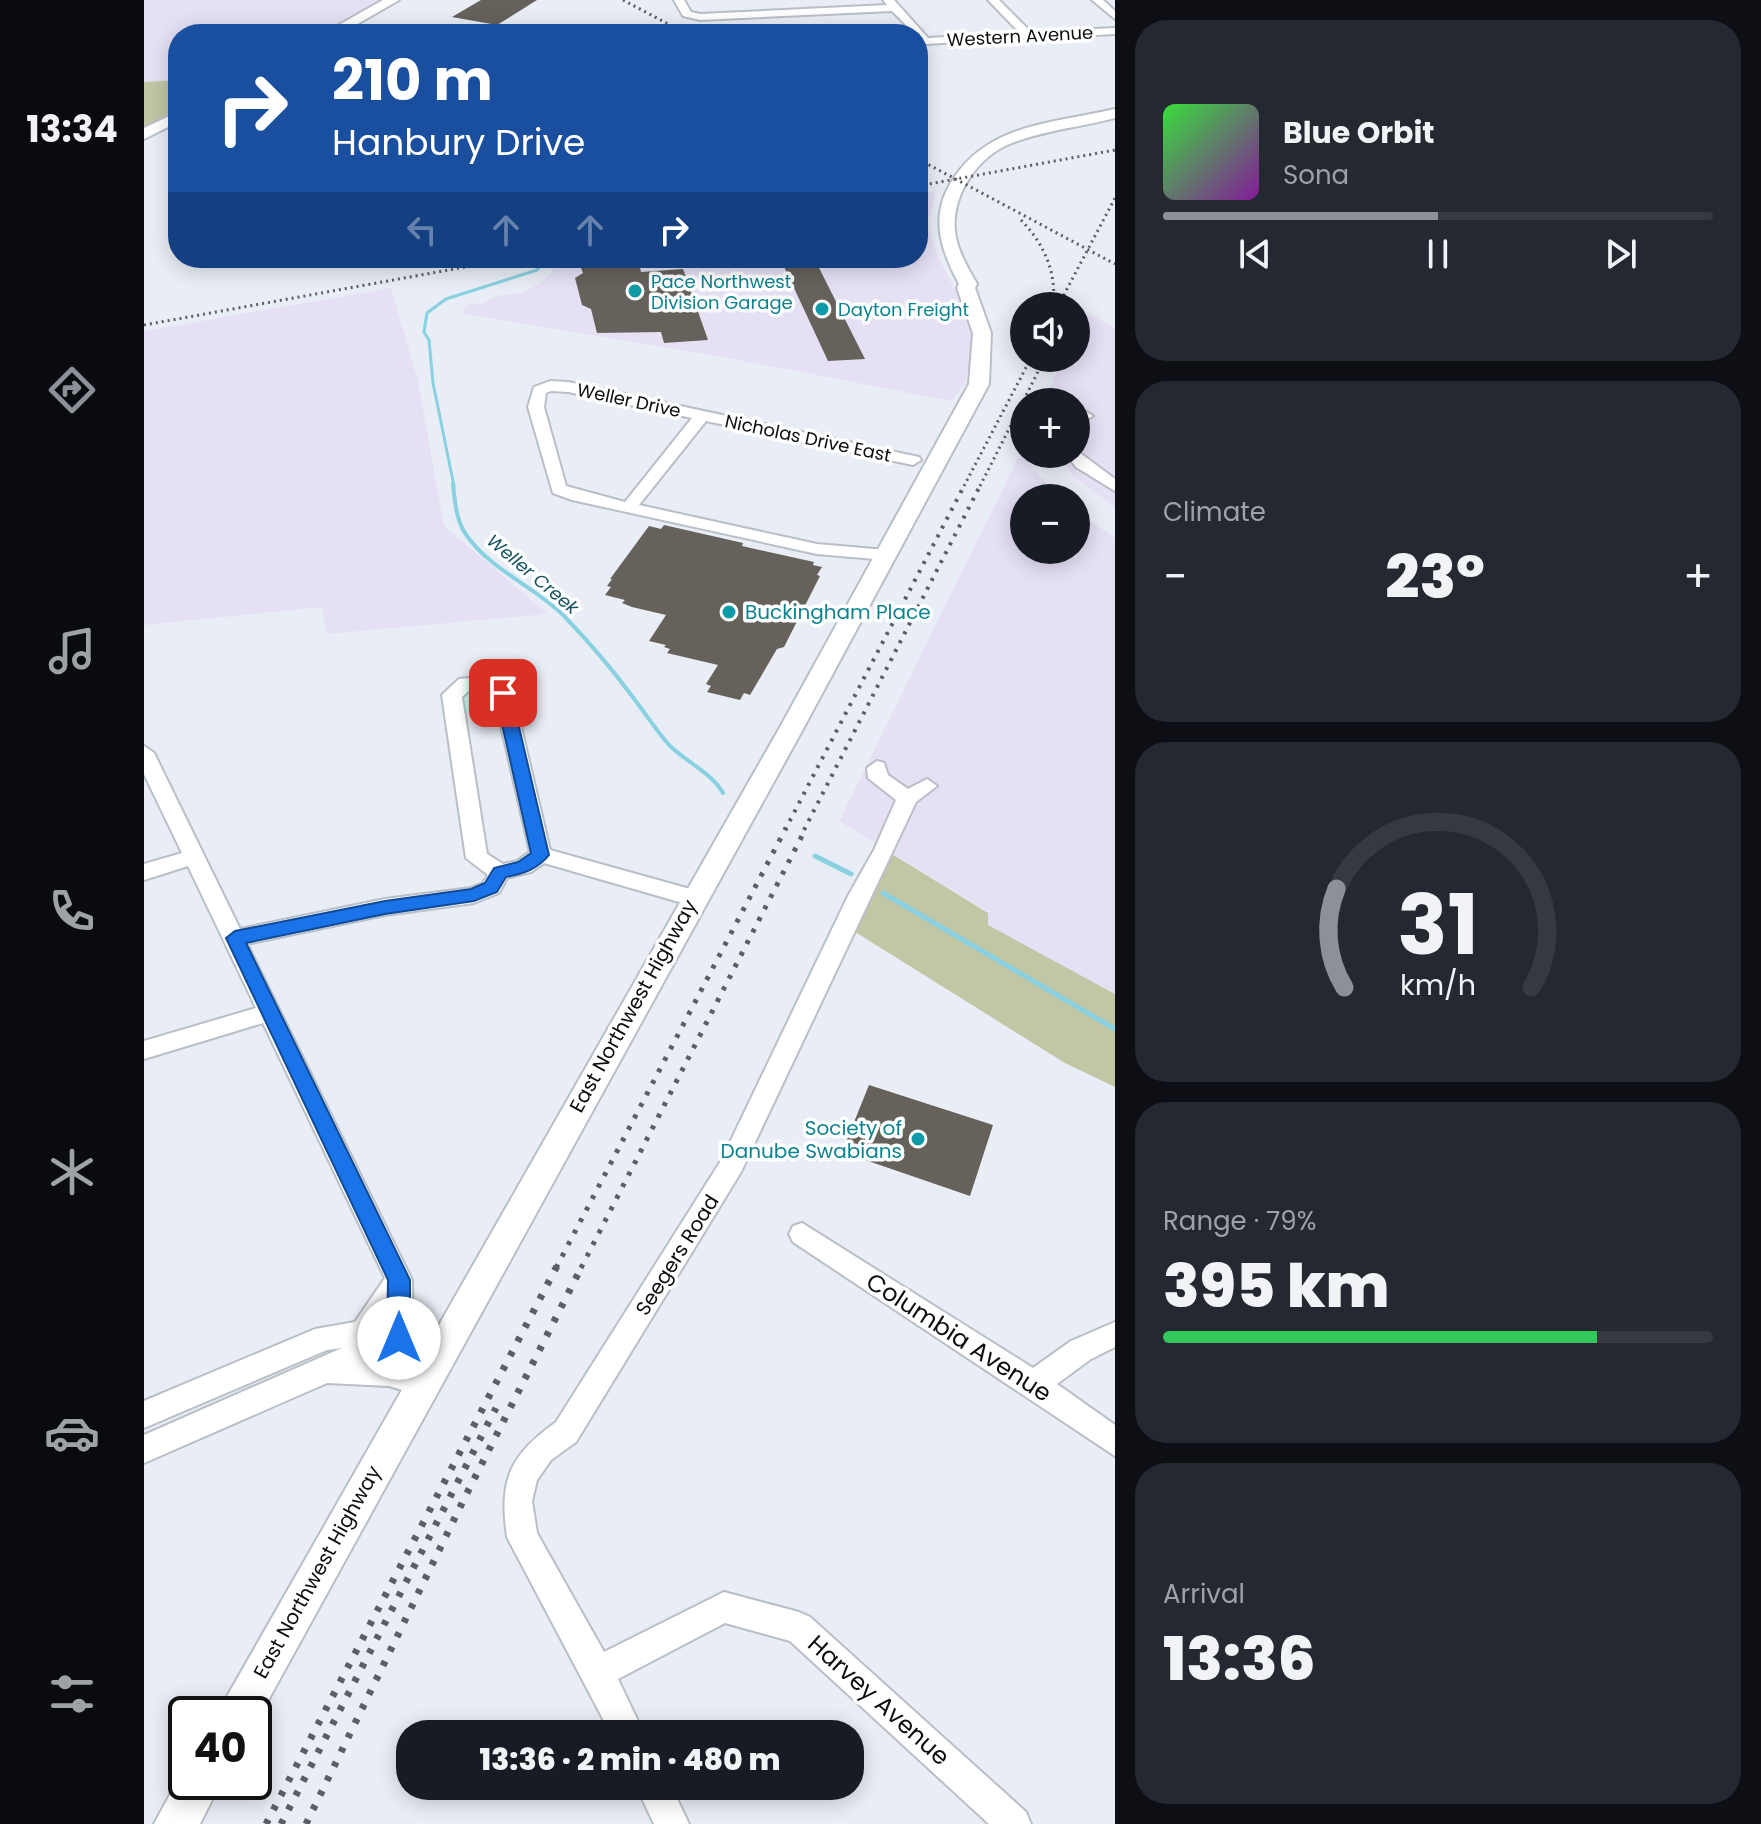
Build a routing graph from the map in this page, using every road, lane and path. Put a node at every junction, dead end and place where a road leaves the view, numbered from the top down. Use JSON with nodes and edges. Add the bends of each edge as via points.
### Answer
{"nodes":[{"id":1,"x":393,"y":0,"type":"edge"},
{"id":2,"x":679,"y":0,"type":"edge"},
{"id":3,"x":780,"y":0,"type":"edge"},
{"id":4,"x":993,"y":0,"type":"edge"},
{"id":5,"x":1097,"y":0,"type":"edge"},
{"id":6,"x":892,"y":4,"type":"edge"},
{"id":7,"x":1115,"y":16,"type":"edge"},
{"id":8,"x":792,"y":18,"type":"junction"},
{"id":9,"x":349,"y":24,"type":"edge"},
{"id":10,"x":910,"y":24,"type":"edge"},
{"id":11,"x":1115,"y":31,"type":"edge"},
{"id":12,"x":1029,"y":36,"type":"junction"},
{"id":13,"x":928,"y":41,"type":"edge"},
{"id":14,"x":1115,"y":106,"type":"edge"},
{"id":15,"x":1115,"y":113,"type":"edge"},
{"id":16,"x":168,"y":121,"type":"edge"},
{"id":17,"x":144,"y":134,"type":"edge"},
{"id":18,"x":966,"y":288,"type":"junction"},
{"id":19,"x":703,"y":415,"type":"junction"},
{"id":20,"x":913,"y":460,"type":"dead end"},
{"id":21,"x":1088,"y":468,"type":"edge"},
{"id":22,"x":1115,"y":486,"type":"edge"},
{"id":23,"x":629,"y":507,"type":"junction"},
{"id":24,"x":880,"y":564,"type":"junction"},
{"id":25,"x":144,"y":753,"type":"edge"},
{"id":26,"x":877,"y":768,"type":"dead end"},
{"id":27,"x":541,"y":855,"type":"junction"},
{"id":28,"x":194,"y":857,"type":"junction"},
{"id":29,"x":144,"y":872,"type":"edge"},
{"id":30,"x":500,"y":872,"type":"junction"},
{"id":31,"x":693,"y":898,"type":"junction"},
{"id":32,"x":235,"y":938,"type":"junction"},
{"id":33,"x":271,"y":1012,"type":"junction"},
{"id":34,"x":144,"y":1050,"type":"edge"},
{"id":35,"x":802,"y":1234,"type":"dead end"},
{"id":36,"x":399,"y":1280,"type":"junction"},
{"id":37,"x":363,"y":1333,"type":"junction"},
{"id":38,"x":1115,"y":1334,"type":"edge"},
{"id":39,"x":399,"y":1338,"type":"junction"},
{"id":40,"x":430,"y":1367,"type":"junction"},
{"id":41,"x":1034,"y":1384,"type":"junction"},
{"id":42,"x":144,"y":1415,"type":"edge"},
{"id":43,"x":1115,"y":1442,"type":"edge"},
{"id":44,"x":144,"y":1449,"type":"edge"},
{"id":45,"x":598,"y":1672,"type":"junction"},
{"id":46,"x":248,"y":1696,"type":"edge"},
{"id":47,"x":621,"y":1720,"type":"edge"},
{"id":48,"x":190,"y":1800,"type":"edge"},
{"id":49,"x":660,"y":1800,"type":"edge"},
{"id":50,"x":176,"y":1824,"type":"edge"},
{"id":51,"x":672,"y":1824,"type":"edge"},
{"id":52,"x":1014,"y":1824,"type":"edge"}],
"edges":[{"from":1,"to":9,"type":"main road"},
{"from":2,"to":8,"type":"street","via":[[690,16]]},
{"from":3,"to":8,"type":"street"},
{"from":4,"to":12,"type":"street"},
{"from":5,"to":7,"type":"street"},
{"from":6,"to":8,"type":"street"},
{"from":6,"to":10,"type":"street","name":"Western Avenue"},
{"from":11,"to":12,"type":"street","name":"Western Avenue"},
{"from":12,"to":13,"type":"street","name":"Western Avenue"},
{"from":14,"to":18,"type":"main road","name":"East Northwest Highway","via":[[999,136],[959,159],[941,193],[935,221],[940,249],[957,283]]},
{"from":15,"to":18,"type":"main road","name":"East Northwest Highway","via":[[1009,138],[970,162],[945,221]]},
{"from":16,"to":17,"type":"main road"},
{"from":18,"to":24,"type":"main road","name":"East Northwest Highway","via":[[982,333],[979,384]]},
{"from":19,"to":20,"type":"street","name":"Nicholas Drive East"},
{"from":19,"to":23,"type":"street"},
{"from":19,"to":23,"type":"street","name":"Weller Drive","via":[[568,387],[539,390],[536,407],[559,489]]},
{"from":21,"to":22,"type":"street"},
{"from":23,"to":24,"type":"street"},
{"from":24,"to":31,"type":"main road","name":"East Northwest Highway"},
{"from":25,"to":28,"type":"street"},
{"from":26,"to":45,"type":"street","name":"Seegers Road","via":[[878,778],[917,792],[859,896],[732,1165],[566,1432],[541,1450],[524,1474],[517,1501],[522,1537]]},
{"from":27,"to":30,"type":"street","via":[[523,867]]},
{"from":27,"to":30,"type":"street","via":[[503,693],[491,682],[466,683],[452,695],[477,858]]},
{"from":27,"to":31,"type":"street"},
{"from":28,"to":29,"type":"street"},
{"from":28,"to":32,"type":"street"},
{"from":30,"to":32,"type":"street","via":[[491,888],[474,895]]},
{"from":31,"to":40,"type":"main road","name":"East Northwest Highway"},
{"from":32,"to":33,"type":"street"},
{"from":33,"to":34,"type":"street"},
{"from":33,"to":36,"type":"street"},
{"from":35,"to":41,"type":"street","name":"Columbia Avenue"},
{"from":36,"to":37,"type":"street"},
{"from":36,"to":39,"type":"street"},
{"from":37,"to":39,"type":"street","via":[[379,1331]]},
{"from":37,"to":42,"type":"street","via":[[325,1338]]},
{"from":38,"to":41,"type":"street","via":[[1081,1350]]},
{"from":39,"to":40,"type":"street"},
{"from":40,"to":44,"type":"street","via":[[389,1373],[326,1370]]},
{"from":40,"to":46,"type":"main road","name":"East Northwest Highway"},
{"from":41,"to":43,"type":"street","name":"Columbia Avenue"},
{"from":45,"to":47,"type":"street","name":"Seegers Road"},
{"from":45,"to":52,"type":"street","name":"Harvey Avenue","via":[[724,1607],[799,1628]]},
{"from":48,"to":50,"type":"main road"},
{"from":49,"to":51,"type":"street"}]}
